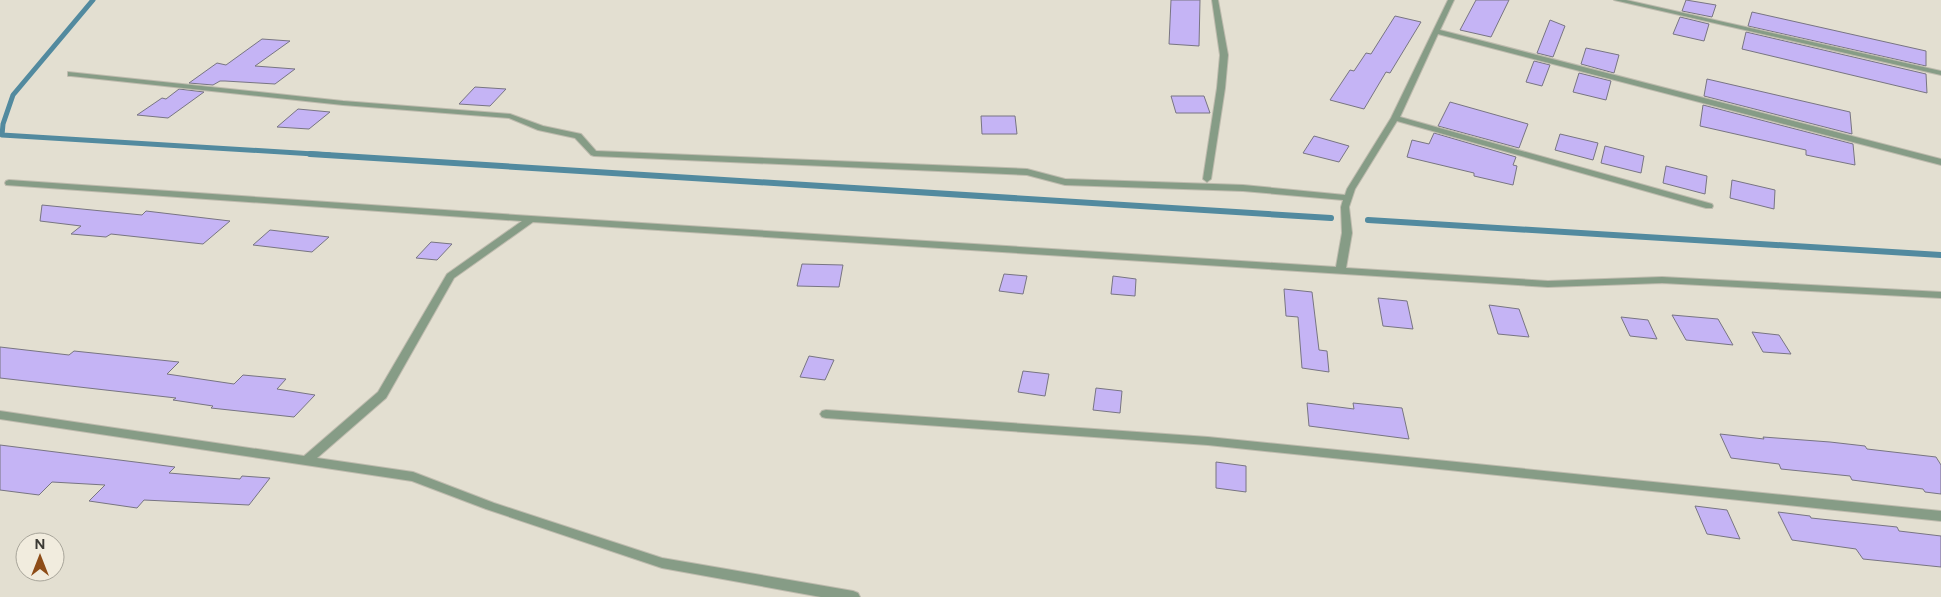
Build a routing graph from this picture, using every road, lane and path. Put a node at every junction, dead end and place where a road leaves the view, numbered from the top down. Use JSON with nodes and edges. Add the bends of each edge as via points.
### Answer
{"nodes":[{"id":1,"x":1215,"y":0,"type":"edge"},
{"id":2,"x":1451,"y":0,"type":"edge"},
{"id":3,"x":1617,"y":0,"type":"edge"},
{"id":4,"x":1436,"y":31,"type":"junction"},
{"id":5,"x":1941,"y":73,"type":"edge"},
{"id":6,"x":71,"y":74,"type":"dead end"},
{"id":7,"x":1395,"y":118,"type":"junction"},
{"id":8,"x":1941,"y":162,"type":"edge"},
{"id":9,"x":1207,"y":179,"type":"dead end"},
{"id":10,"x":9,"y":183,"type":"dead end"},
{"id":11,"x":1348,"y":198,"type":"junction"},
{"id":12,"x":1709,"y":206,"type":"dead end"},
{"id":13,"x":531,"y":219,"type":"junction"},
{"id":14,"x":1341,"y":269,"type":"junction"},
{"id":15,"x":1941,"y":294,"type":"edge"},
{"id":16,"x":826,"y":414,"type":"dead end"},
{"id":17,"x":0,"y":415,"type":"edge"},
{"id":18,"x":306,"y":461,"type":"junction"},
{"id":19,"x":1941,"y":516,"type":"edge"},
{"id":20,"x":853,"y":597,"type":"edge"}],
"edges":[{"from":1,"to":9,"type":"street","via":[[1224,55]]},
{"from":2,"to":4,"type":"street"},
{"from":3,"to":5,"type":"street"},
{"from":4,"to":7,"type":"street"},
{"from":4,"to":8,"type":"street"},
{"from":6,"to":11,"type":"street","via":[[343,103],[510,116],[541,128],[578,136],[594,153],[1027,172],[1065,182],[1243,188]]},
{"from":7,"to":11,"type":"street"},
{"from":7,"to":12,"type":"street"},
{"from":10,"to":13,"type":"street"},
{"from":11,"to":14,"type":"street"},
{"from":13,"to":14,"type":"street"},
{"from":13,"to":18,"type":"street","via":[[450,276],[382,395]]},
{"from":14,"to":15,"type":"street","via":[[1548,284],[1662,280]]},
{"from":16,"to":19,"type":"street","via":[[1208,441]]},
{"from":17,"to":18,"type":"street"},
{"from":18,"to":20,"type":"street","via":[[413,478],[662,564]]}]}
